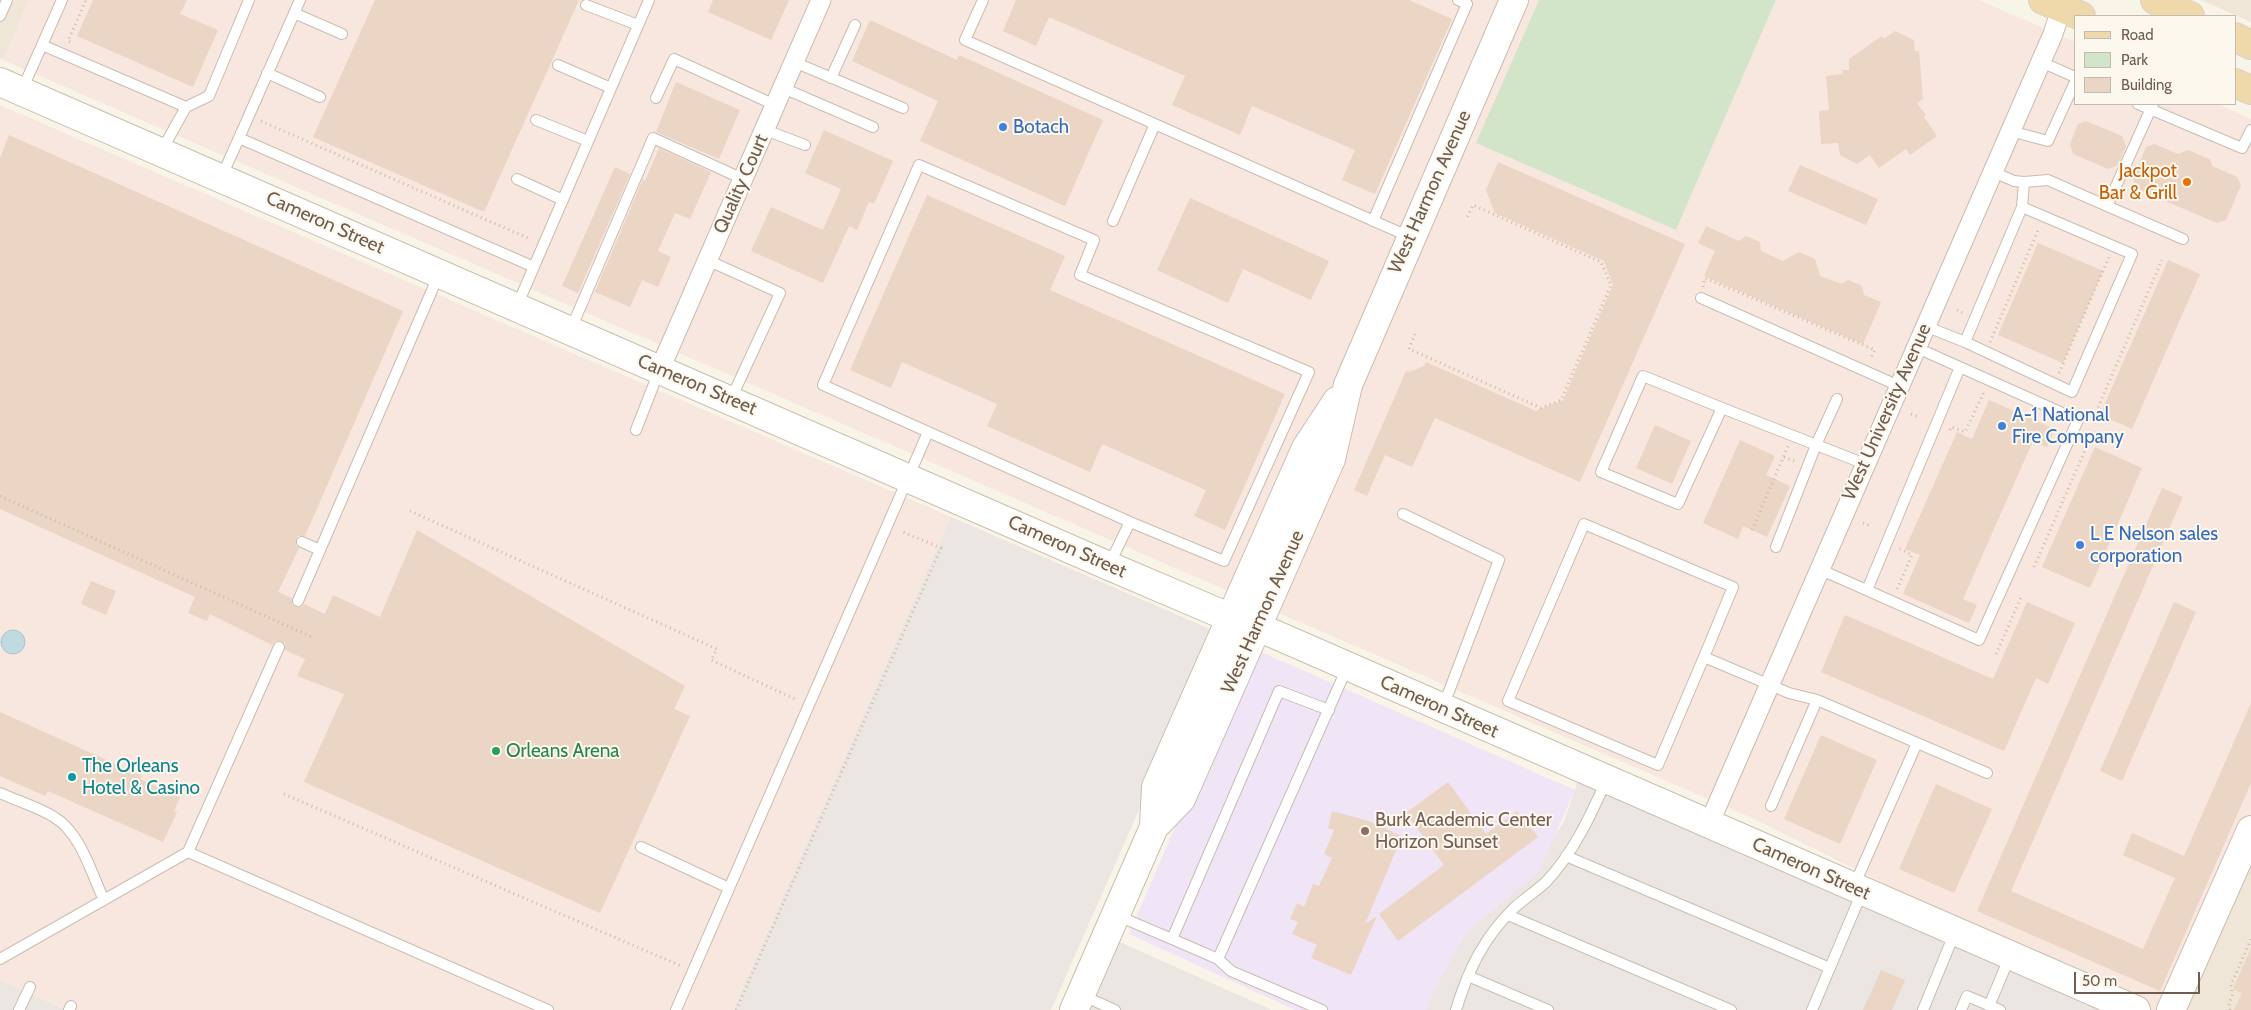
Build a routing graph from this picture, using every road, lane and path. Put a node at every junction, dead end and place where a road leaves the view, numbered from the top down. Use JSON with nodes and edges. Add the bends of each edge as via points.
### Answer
{"nodes":[{"id":1,"x":7,"y":0,"type":"edge"},
{"id":2,"x":62,"y":0,"type":"edge"},
{"id":3,"x":86,"y":0,"type":"edge"},
{"id":4,"x":249,"y":0,"type":"edge"},
{"id":5,"x":300,"y":0,"type":"edge"},
{"id":6,"x":649,"y":0,"type":"edge"},
{"id":7,"x":821,"y":0,"type":"edge"},
{"id":8,"x":983,"y":0,"type":"edge"},
{"id":9,"x":1458,"y":0,"type":"edge"},
{"id":10,"x":1514,"y":0,"type":"edge"},
{"id":11,"x":2155,"y":0,"type":"edge"},
{"id":12,"x":586,"y":5,"type":"dead end"},
{"id":13,"x":2062,"y":6,"type":"edge"},
{"id":14,"x":294,"y":13,"type":"junction"},
{"id":15,"x":2188,"y":15,"type":"edge"},
{"id":16,"x":0,"y":16,"type":"edge"},
{"id":17,"x":638,"y":25,"type":"junction"},
{"id":18,"x":855,"y":25,"type":"dead end"},
{"id":19,"x":342,"y":34,"type":"dead end"},
{"id":20,"x":2236,"y":38,"type":"edge"},
{"id":21,"x":42,"y":45,"type":"junction"},
{"id":22,"x":77,"y":45,"type":"dead end"},
{"id":23,"x":2251,"y":45,"type":"edge"},
{"id":24,"x":794,"y":62,"type":"junction"},
{"id":25,"x":2041,"y":62,"type":"junction"},
{"id":26,"x":558,"y":65,"type":"dead end"},
{"id":27,"x":267,"y":74,"type":"junction"},
{"id":28,"x":2074,"y":77,"type":"edge"},
{"id":29,"x":831,"y":78,"type":"junction"},
{"id":30,"x":2236,"y":83,"type":"edge"},
{"id":31,"x":2074,"y":84,"type":"edge"},
{"id":32,"x":11,"y":86,"type":"edge"},
{"id":33,"x":611,"y":88,"type":"junction"},
{"id":34,"x":2251,"y":90,"type":"edge"},
{"id":35,"x":779,"y":96,"type":"junction"},
{"id":36,"x":320,"y":97,"type":"dead end"},
{"id":37,"x":656,"y":98,"type":"dead end"},
{"id":38,"x":2151,"y":106,"type":"edge"},
{"id":39,"x":186,"y":107,"type":"junction"},
{"id":40,"x":903,"y":108,"type":"dead end"},
{"id":41,"x":536,"y":120,"type":"dead end"},
{"id":42,"x":261,"y":121,"type":"dead end"},
{"id":43,"x":1155,"y":124,"type":"junction"},
{"id":44,"x":873,"y":127,"type":"dead end"},
{"id":45,"x":765,"y":130,"type":"junction"},
{"id":46,"x":2251,"y":130,"type":"edge"},
{"id":47,"x":2010,"y":131,"type":"junction"},
{"id":48,"x":239,"y":138,"type":"junction"},
{"id":49,"x":588,"y":141,"type":"junction"},
{"id":50,"x":805,"y":145,"type":"dead end"},
{"id":51,"x":161,"y":152,"type":"junction"},
{"id":52,"x":1992,"y":172,"type":"junction"},
{"id":53,"x":382,"y":174,"type":"junction"},
{"id":54,"x":221,"y":178,"type":"junction"},
{"id":55,"x":517,"y":179,"type":"dead end"},
{"id":56,"x":743,"y":179,"type":"junction"},
{"id":57,"x":380,"y":181,"type":"dead end"},
{"id":58,"x":2024,"y":182,"type":"junction"},
{"id":59,"x":408,"y":186,"type":"junction"},
{"id":60,"x":405,"y":192,"type":"dead end"},
{"id":61,"x":563,"y":200,"type":"junction"},
{"id":62,"x":2107,"y":206,"type":"junction"},
{"id":63,"x":2022,"y":207,"type":"junction"},
{"id":64,"x":2045,"y":216,"type":"junction"},
{"id":65,"x":1467,"y":218,"type":"dead end"},
{"id":66,"x":1113,"y":221,"type":"dead end"},
{"id":67,"x":1374,"y":221,"type":"junction"},
{"id":68,"x":1410,"y":238,"type":"junction"},
{"id":69,"x":530,"y":239,"type":"dead end"},
{"id":70,"x":2183,"y":239,"type":"dead end"},
{"id":71,"x":2110,"y":254,"type":"dead end"},
{"id":72,"x":707,"y":260,"type":"junction"},
{"id":73,"x":2162,"y":260,"type":"dead end"},
{"id":74,"x":534,"y":267,"type":"junction"},
{"id":75,"x":439,"y":273,"type":"junction"},
{"id":76,"x":1701,"y":298,"type":"joint"},
{"id":77,"x":517,"y":306,"type":"junction"},
{"id":78,"x":1925,"y":326,"type":"junction"},
{"id":79,"x":570,"y":330,"type":"junction"},
{"id":80,"x":1415,"y":334,"type":"dead end"},
{"id":81,"x":1965,"y":342,"type":"junction"},
{"id":82,"x":1988,"y":346,"type":"dead end"},
{"id":83,"x":1915,"y":347,"type":"junction"},
{"id":84,"x":1960,"y":367,"type":"junction"},
{"id":85,"x":660,"y":368,"type":"junction"},
{"id":86,"x":1865,"y":371,"type":"junction"},
{"id":87,"x":2056,"y":378,"type":"dead end"},
{"id":88,"x":1348,"y":385,"type":"junction"},
{"id":89,"x":1899,"y":386,"type":"junction"},
{"id":90,"x":1985,"y":389,"type":"dead end"},
{"id":91,"x":731,"y":399,"type":"junction"},
{"id":92,"x":1837,"y":400,"type":"dead end"},
{"id":93,"x":1722,"y":408,"type":"junction"},
{"id":94,"x":2096,"y":412,"type":"dead end"},
{"id":95,"x":1911,"y":414,"type":"dead end"},
{"id":96,"x":1918,"y":417,"type":"dead end"},
{"id":97,"x":636,"y":430,"type":"dead end"},
{"id":98,"x":928,"y":432,"type":"junction"},
{"id":99,"x":1793,"y":436,"type":"junction"},
{"id":100,"x":1947,"y":436,"type":"dead end"},
{"id":101,"x":2089,"y":441,"type":"dead end"},
{"id":102,"x":1816,"y":445,"type":"junction"},
{"id":103,"x":1784,"y":457,"type":"junction"},
{"id":104,"x":1798,"y":463,"type":"dead end"},
{"id":105,"x":1864,"y":464,"type":"junction"},
{"id":106,"x":908,"y":476,"type":"junction"},
{"id":107,"x":0,"y":496,"type":"edge"},
{"id":108,"x":410,"y":512,"type":"dead end"},
{"id":109,"x":1403,"y":514,"type":"dead end"},
{"id":110,"x":1130,"y":522,"type":"junction"},
{"id":111,"x":1863,"y":523,"type":"dead end"},
{"id":112,"x":1870,"y":526,"type":"dead end"},
{"id":113,"x":904,"y":529,"type":"dead end"},
{"id":114,"x":1752,"y":530,"type":"dead end"},
{"id":115,"x":302,"y":542,"type":"dead end"},
{"id":116,"x":1900,"y":543,"type":"dead end"},
{"id":117,"x":1776,"y":547,"type":"dead end"},
{"id":118,"x":320,"y":550,"type":"junction"},
{"id":119,"x":1109,"y":566,"type":"junction"},
{"id":120,"x":2034,"y":567,"type":"dead end"},
{"id":121,"x":1819,"y":569,"type":"junction"},
{"id":122,"x":1867,"y":590,"type":"junction"},
{"id":123,"x":2022,"y":595,"type":"dead end"},
{"id":124,"x":1894,"y":596,"type":"dead end"},
{"id":125,"x":298,"y":601,"type":"dead end"},
{"id":126,"x":1231,"y":618,"type":"junction"},
{"id":127,"x":1257,"y":627,"type":"junction"},
{"id":128,"x":314,"y":638,"type":"dead end"},
{"id":129,"x":279,"y":648,"type":"dead end"},
{"id":130,"x":1996,"y":654,"type":"dead end"},
{"id":131,"x":1704,"y":657,"type":"junction"},
{"id":132,"x":1348,"y":667,"type":"junction"},
{"id":133,"x":1769,"y":685,"type":"junction"},
{"id":134,"x":795,"y":699,"type":"dead end"},
{"id":135,"x":1818,"y":700,"type":"junction"},
{"id":136,"x":1442,"y":708,"type":"junction"},
{"id":137,"x":1329,"y":710,"type":"junction"},
{"id":138,"x":1918,"y":743,"type":"junction"},
{"id":139,"x":1987,"y":773,"type":"dead end"},
{"id":140,"x":1607,"y":780,"type":"junction"},
{"id":141,"x":0,"y":793,"type":"edge"},
{"id":142,"x":284,"y":794,"type":"dead end"},
{"id":143,"x":1771,"y":806,"type":"dead end"},
{"id":144,"x":1709,"y":824,"type":"junction"},
{"id":145,"x":1154,"y":827,"type":"junction"},
{"id":146,"x":2251,"y":830,"type":"edge"},
{"id":147,"x":640,"y":846,"type":"dead end"},
{"id":148,"x":188,"y":852,"type":"junction"},
{"id":149,"x":1566,"y":856,"type":"junction"},
{"id":150,"x":729,"y":888,"type":"junction"},
{"id":151,"x":1858,"y":889,"type":"junction"},
{"id":152,"x":104,"y":900,"type":"junction"},
{"id":153,"x":1116,"y":915,"type":"junction"},
{"id":154,"x":1508,"y":915,"type":"junction"},
{"id":155,"x":1955,"y":931,"type":"junction"},
{"id":156,"x":1172,"y":939,"type":"junction"},
{"id":157,"x":2251,"y":939,"type":"edge"},
{"id":158,"x":2010,"y":955,"type":"junction"},
{"id":159,"x":0,"y":959,"type":"edge"},
{"id":160,"x":1218,"y":959,"type":"junction"},
{"id":161,"x":681,"y":966,"type":"dead end"},
{"id":162,"x":1830,"y":968,"type":"junction"},
{"id":163,"x":1468,"y":976,"type":"junction"},
{"id":164,"x":30,"y":987,"type":"dead end"},
{"id":165,"x":1077,"y":1002,"type":"edge"},
{"id":166,"x":1990,"y":1006,"type":"junction"},
{"id":167,"x":20,"y":1010,"type":"edge"},
{"id":168,"x":548,"y":1010,"type":"edge"},
{"id":169,"x":676,"y":1010,"type":"edge"},
{"id":170,"x":736,"y":1010,"type":"edge"},
{"id":171,"x":1115,"y":1010,"type":"edge"},
{"id":172,"x":1322,"y":1010,"type":"edge"},
{"id":173,"x":1456,"y":1010,"type":"edge"},
{"id":174,"x":1548,"y":1010,"type":"edge"},
{"id":175,"x":1731,"y":1010,"type":"edge"},
{"id":176,"x":1812,"y":1010,"type":"edge"},
{"id":177,"x":1923,"y":1010,"type":"edge"},
{"id":178,"x":1961,"y":1010,"type":"edge"},
{"id":179,"x":2000,"y":1010,"type":"edge"},
{"id":180,"x":2136,"y":1010,"type":"edge"},
{"id":181,"x":2171,"y":1010,"type":"edge"},
{"id":182,"x":2230,"y":1010,"type":"edge"}],
"edges":[{"from":1,"to":16,"type":"lane"},
{"from":2,"to":21,"type":"lane"},
{"from":3,"to":22,"type":"path","via":[[68,41]]},
{"from":4,"to":39,"type":"lane","via":[[208,96]]},
{"from":5,"to":14,"type":"lane"},
{"from":6,"to":17,"type":"lane"},
{"from":7,"to":24,"type":"street","name":"Quality Court"},
{"from":8,"to":43,"type":"lane","via":[[965,40]]},
{"from":9,"to":67,"type":"lane","via":[[1467,4]]},
{"from":10,"to":68,"type":"street","name":"West Harmon Avenue"},
{"from":11,"to":15,"type":"main road"},
{"from":12,"to":17,"type":"lane"},
{"from":13,"to":25,"type":"street","name":"West University Avenue"},
{"from":14,"to":19,"type":"lane"},
{"from":14,"to":27,"type":"lane"},
{"from":17,"to":33,"type":"lane"},
{"from":18,"to":29,"type":"lane"},
{"from":20,"to":23,"type":"main road"},
{"from":21,"to":32,"type":"lane"},
{"from":21,"to":39,"type":"lane"},
{"from":24,"to":29,"type":"lane"},
{"from":24,"to":35,"type":"street","name":"Quality Court"},
{"from":25,"to":28,"type":"lane"},
{"from":25,"to":47,"type":"street","name":"West University Avenue"},
{"from":26,"to":33,"type":"lane"},
{"from":27,"to":36,"type":"lane"},
{"from":27,"to":48,"type":"lane"},
{"from":29,"to":40,"type":"lane"},
{"from":30,"to":34,"type":"main road"},
{"from":31,"to":47,"type":"lane","via":[[2048,141]]},
{"from":32,"to":51,"type":"street","name":"Cameron Street"},
{"from":33,"to":49,"type":"lane"},
{"from":35,"to":37,"type":"lane","via":[[674,59]]},
{"from":35,"to":44,"type":"lane"},
{"from":35,"to":45,"type":"street","name":"Quality Court"},
{"from":38,"to":46,"type":"lane","via":[[2242,148]]},
{"from":38,"to":62,"type":"lane"},
{"from":39,"to":51,"type":"lane"},
{"from":41,"to":49,"type":"lane"},
{"from":42,"to":53,"type":"path"},
{"from":43,"to":66,"type":"lane"},
{"from":43,"to":67,"type":"lane"},
{"from":45,"to":50,"type":"lane"},
{"from":45,"to":56,"type":"street","name":"Quality Court"},
{"from":47,"to":52,"type":"street","name":"West University Avenue"},
{"from":48,"to":54,"type":"lane"},
{"from":48,"to":74,"type":"lane"},
{"from":49,"to":61,"type":"lane"},
{"from":51,"to":54,"type":"street","name":"Cameron Street"},
{"from":52,"to":58,"type":"lane"},
{"from":52,"to":78,"type":"street","name":"West University Avenue"},
{"from":53,"to":57,"type":"path"},
{"from":53,"to":59,"type":"path"},
{"from":54,"to":75,"type":"street","name":"Cameron Street"},
{"from":55,"to":61,"type":"lane"},
{"from":56,"to":72,"type":"street","name":"Quality Court"},
{"from":56,"to":79,"type":"lane","via":[[654,138]]},
{"from":58,"to":62,"type":"lane","via":[[2048,180]]},
{"from":58,"to":63,"type":"lane"},
{"from":59,"to":60,"type":"path"},
{"from":59,"to":69,"type":"path"},
{"from":61,"to":74,"type":"lane"},
{"from":62,"to":70,"type":"lane"},
{"from":63,"to":64,"type":"lane"},
{"from":63,"to":81,"type":"lane"},
{"from":64,"to":81,"type":"lane","via":[[2132,254],[2072,392]]},
{"from":64,"to":82,"type":"path"},
{"from":65,"to":80,"type":"path","via":[[1473,205],[1601,262],[1611,286],[1561,400],[1541,408],[1409,349]]},
{"from":67,"to":68,"type":"lane"},
{"from":68,"to":88,"type":"street","name":"West Harmon Avenue"},
{"from":71,"to":87,"type":"path"},
{"from":72,"to":85,"type":"street","name":"Quality Court"},
{"from":72,"to":91,"type":"lane","via":[[780,293]]},
{"from":73,"to":94,"type":"path"},
{"from":74,"to":77,"type":"lane"},
{"from":75,"to":77,"type":"street","name":"Cameron Street"},
{"from":75,"to":118,"type":"lane"},
{"from":76,"to":86,"type":"lane"},
{"from":76,"to":86,"type":"path","via":[[1705,278],[1874,350]]},
{"from":77,"to":79,"type":"street","name":"Cameron Street"},
{"from":78,"to":81,"type":"lane"},
{"from":78,"to":83,"type":"street","name":"West University Avenue"},
{"from":79,"to":85,"type":"street","name":"Cameron Street"},
{"from":83,"to":84,"type":"lane"},
{"from":83,"to":89,"type":"street","name":"West University Avenue"},
{"from":84,"to":122,"type":"lane"},
{"from":84,"to":122,"type":"lane","via":[[2078,420],[1979,640]]},
{"from":85,"to":91,"type":"street","name":"Cameron Street"},
{"from":85,"to":97,"type":"lane"},
{"from":86,"to":89,"type":"lane"},
{"from":88,"to":126,"type":"street","name":"West Harmon Avenue","via":[[1306,448]]},
{"from":88,"to":127,"type":"street","name":"West Harmon Avenue","via":[[1331,458]]},
{"from":89,"to":105,"type":"street","name":"West University Avenue"},
{"from":90,"to":100,"type":"path","via":[[1965,432],[1951,427]]},
{"from":91,"to":106,"type":"street","name":"Cameron Street"},
{"from":92,"to":102,"type":"lane"},
{"from":93,"to":93,"type":"lane","via":[[1678,504],[1601,472],[1643,376]]},
{"from":93,"to":99,"type":"lane"},
{"from":95,"to":96,"type":"path"},
{"from":98,"to":106,"type":"lane"},
{"from":98,"to":110,"type":"lane"},
{"from":98,"to":110,"type":"lane","via":[[823,385],[919,164],[1094,240],[1080,276],[1310,372],[1224,561]]},
{"from":99,"to":102,"type":"lane"},
{"from":99,"to":103,"type":"path"},
{"from":101,"to":120,"type":"path"},
{"from":102,"to":105,"type":"lane"},
{"from":102,"to":117,"type":"lane"},
{"from":103,"to":104,"type":"path"},
{"from":103,"to":114,"type":"path"},
{"from":105,"to":121,"type":"street","name":"West University Avenue"},
{"from":106,"to":119,"type":"street","name":"Cameron Street"},
{"from":106,"to":150,"type":"lane"},
{"from":107,"to":128,"type":"path","bridge":true},
{"from":108,"to":134,"type":"path","via":[[717,649],[712,660]]},
{"from":109,"to":136,"type":"lane","via":[[1499,560]]},
{"from":110,"to":119,"type":"lane"},
{"from":111,"to":112,"type":"path"},
{"from":113,"to":170,"type":"path","via":[[903,532],[940,548]]},
{"from":115,"to":118,"type":"lane"},
{"from":116,"to":124,"type":"path","via":[[1898,549],[1912,555]]},
{"from":118,"to":125,"type":"lane"},
{"from":119,"to":126,"type":"street","name":"Cameron Street"},
{"from":121,"to":122,"type":"lane"},
{"from":121,"to":133,"type":"street","name":"West University Avenue"},
{"from":123,"to":130,"type":"path"},
{"from":126,"to":127,"type":"street","name":"Cameron Street"},
{"from":126,"to":145,"type":"street","name":"West Harmon Avenue","via":[[1156,787]]},
{"from":127,"to":132,"type":"street","name":"Cameron Street"},
{"from":127,"to":145,"type":"street","name":"West Harmon Avenue","via":[[1181,800]]},
{"from":129,"to":148,"type":"lane"},
{"from":131,"to":131,"type":"lane","via":[[1733,587],[1584,524],[1508,701],[1658,765]]},
{"from":131,"to":133,"type":"lane"},
{"from":132,"to":136,"type":"street","name":"Cameron Street"},
{"from":132,"to":137,"type":"lane"},
{"from":133,"to":135,"type":"lane"},
{"from":133,"to":144,"type":"street","name":"West University Avenue"},
{"from":135,"to":138,"type":"lane"},
{"from":135,"to":143,"type":"lane"},
{"from":136,"to":140,"type":"street","name":"Cameron Street"},
{"from":137,"to":156,"type":"lane","via":[[1279,691]]},
{"from":137,"to":160,"type":"lane"},
{"from":138,"to":139,"type":"lane"},
{"from":138,"to":151,"type":"lane"},
{"from":140,"to":144,"type":"street","name":"Cameron Street"},
{"from":140,"to":149,"type":"lane","via":[[1586,827]]},
{"from":141,"to":152,"type":"lane","via":[[54,816],[66,826],[76,840]]},
{"from":142,"to":161,"type":"path"},
{"from":144,"to":151,"type":"street","name":"Cameron Street"},
{"from":145,"to":153,"type":"street","name":"West Harmon Avenue"},
{"from":146,"to":181,"type":"street"},
{"from":147,"to":150,"type":"lane"},
{"from":148,"to":152,"type":"lane"},
{"from":148,"to":168,"type":"lane"},
{"from":149,"to":154,"type":"lane","via":[[1546,882]]},
{"from":149,"to":162,"type":"lane"},
{"from":150,"to":169,"type":"lane"},
{"from":151,"to":155,"type":"street","name":"Cameron Street"},
{"from":151,"to":162,"type":"lane"},
{"from":152,"to":159,"type":"lane"},
{"from":153,"to":156,"type":"lane"},
{"from":153,"to":165,"type":"street","name":"West Harmon Avenue"},
{"from":154,"to":163,"type":"lane","via":[[1487,937]]},
{"from":154,"to":175,"type":"lane"},
{"from":155,"to":158,"type":"street","name":"Cameron Street"},
{"from":155,"to":177,"type":"lane"},
{"from":156,"to":160,"type":"lane"},
{"from":157,"to":182,"type":"path","via":[[2231,985]]},
{"from":158,"to":166,"type":"lane"},
{"from":158,"to":180,"type":"street","name":"Cameron Street","via":[[2100,999]]},
{"from":160,"to":172,"type":"lane","via":[[1230,970]]},
{"from":162,"to":176,"type":"lane"},
{"from":163,"to":173,"type":"lane"},
{"from":163,"to":174,"type":"lane"},
{"from":164,"to":167,"type":"lane"},
{"from":165,"to":171,"type":"lane"},
{"from":166,"to":178,"type":"lane","via":[[1967,996]]},
{"from":166,"to":179,"type":"lane"}]}
